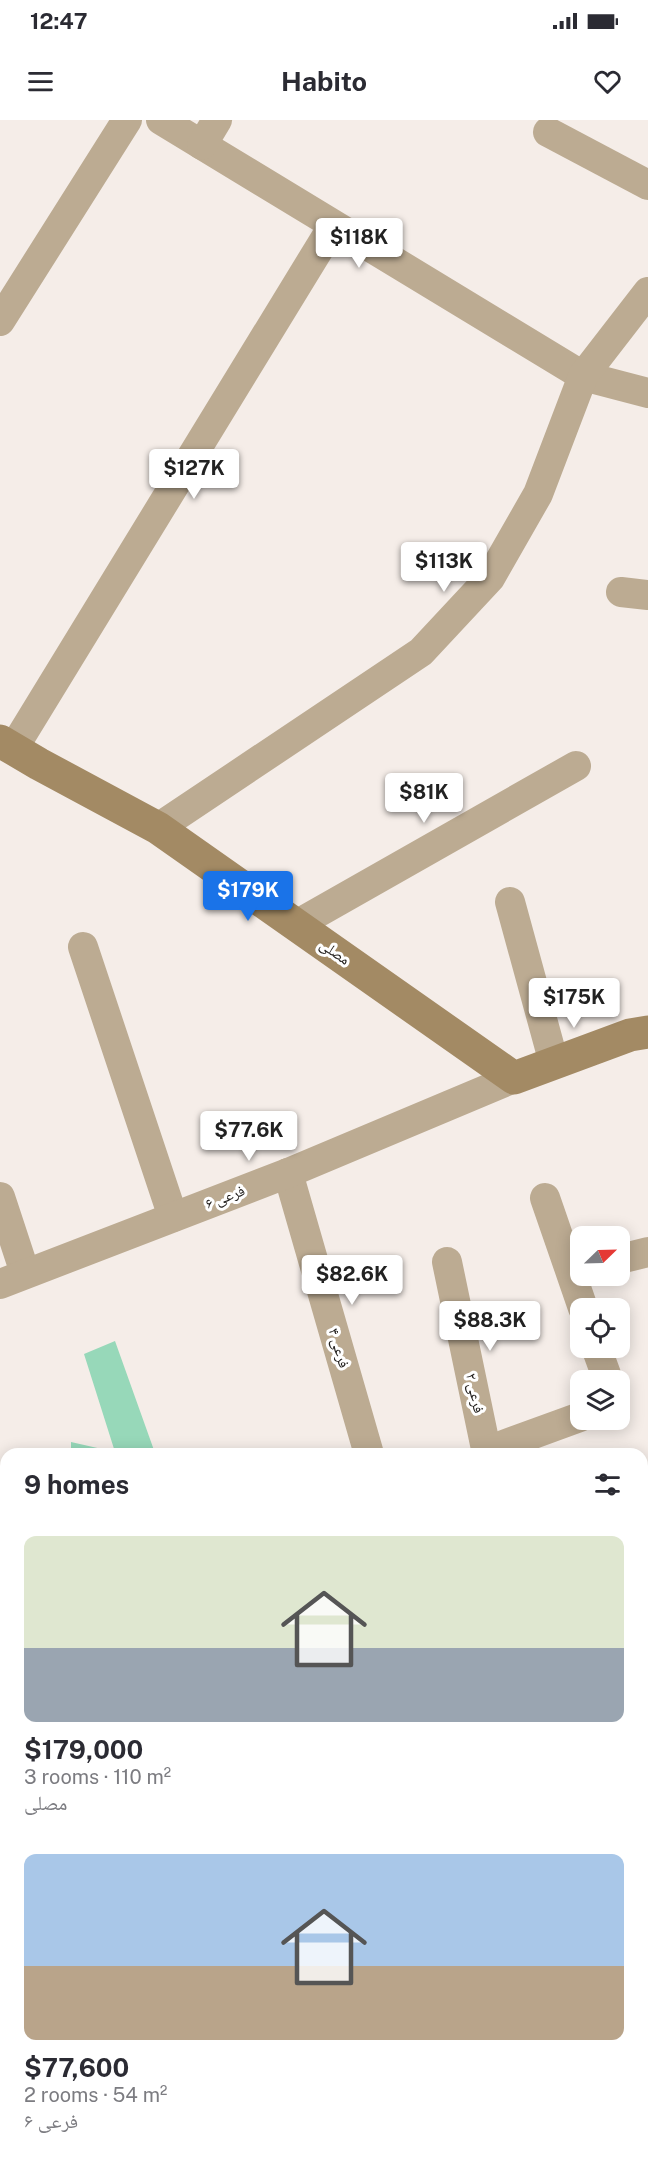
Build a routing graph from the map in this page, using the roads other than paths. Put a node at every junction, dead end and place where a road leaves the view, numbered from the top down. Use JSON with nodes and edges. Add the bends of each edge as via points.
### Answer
{"nodes":[{"id":1,"x":127,"y":120,"type":"edge"},
{"id":2,"x":161,"y":120,"type":"edge"},
{"id":3,"x":217,"y":120,"type":"edge"},
{"id":4,"x":548,"y":132,"type":"dead end"},
{"id":5,"x":202,"y":145,"type":"junction"},
{"id":6,"x":648,"y":185,"type":"edge"},
{"id":7,"x":333,"y":226,"type":"junction"},
{"id":8,"x":648,"y":292,"type":"edge"},
{"id":9,"x":0,"y":321,"type":"edge"},
{"id":10,"x":583,"y":376,"type":"junction"},
{"id":11,"x":648,"y":393,"type":"edge"},
{"id":12,"x":7,"y":745,"type":"edge"},
{"id":13,"x":576,"y":766,"type":"dead end"},
{"id":14,"x":158,"y":828,"type":"junction"},
{"id":15,"x":510,"y":902,"type":"dead end"},
{"id":16,"x":296,"y":925,"type":"junction"},
{"id":17,"x":83,"y":947,"type":"dead end"},
{"id":18,"x":648,"y":1032,"type":"edge"},
{"id":19,"x":554,"y":1063,"type":"junction"},
{"id":20,"x":514,"y":1078,"type":"junction"},
{"id":21,"x":288,"y":1173,"type":"junction"},
{"id":22,"x":0,"y":1197,"type":"edge"},
{"id":23,"x":545,"y":1198,"type":"dead end"},
{"id":24,"x":173,"y":1217,"type":"junction"},
{"id":25,"x":648,"y":1252,"type":"edge"},
{"id":26,"x":630,"y":1256,"type":"edge"},
{"id":27,"x":570,"y":1258,"type":"edge"},
{"id":28,"x":447,"y":1262,"type":"dead end"},
{"id":29,"x":12,"y":1279,"type":"edge"},
{"id":30,"x":570,"y":1421,"type":"edge"},
{"id":31,"x":367,"y":1448,"type":"edge"},
{"id":32,"x":486,"y":1448,"type":"edge"},
{"id":33,"x":498,"y":1448,"type":"edge"}],
"edges":[{"from":1,"to":9,"type":"street"},
{"from":2,"to":5,"type":"street"},
{"from":3,"to":5,"type":"street"},
{"from":4,"to":6,"type":"street"},
{"from":5,"to":7,"type":"street"},
{"from":7,"to":10,"type":"street"},
{"from":7,"to":12,"type":"street"},
{"from":8,"to":10,"type":"street"},
{"from":10,"to":11,"type":"street"},
{"from":10,"to":14,"type":"street","via":[[538,494],[490,578],[421,652]]},
{"from":12,"to":14,"type":"street","name":"مصلی"},
{"from":13,"to":16,"type":"street"},
{"from":14,"to":16,"type":"street","name":"مصلی"},
{"from":15,"to":19,"type":"street"},
{"from":16,"to":20,"type":"street","name":"مصلی"},
{"from":17,"to":24,"type":"street"},
{"from":18,"to":19,"type":"street"},
{"from":19,"to":20,"type":"street"},
{"from":20,"to":21,"type":"street","name":"فرعی ۶"},
{"from":21,"to":24,"type":"street","name":"فرعی ۶"},
{"from":21,"to":31,"type":"street","name":"فرعی ۴"},
{"from":22,"to":29,"type":"street"},
{"from":23,"to":27,"type":"street"},
{"from":24,"to":29,"type":"street","name":"فرعی ۶"},
{"from":25,"to":26,"type":"street"},
{"from":28,"to":32,"type":"street","name":"فرعی ۲"},
{"from":30,"to":33,"type":"street"}]}
